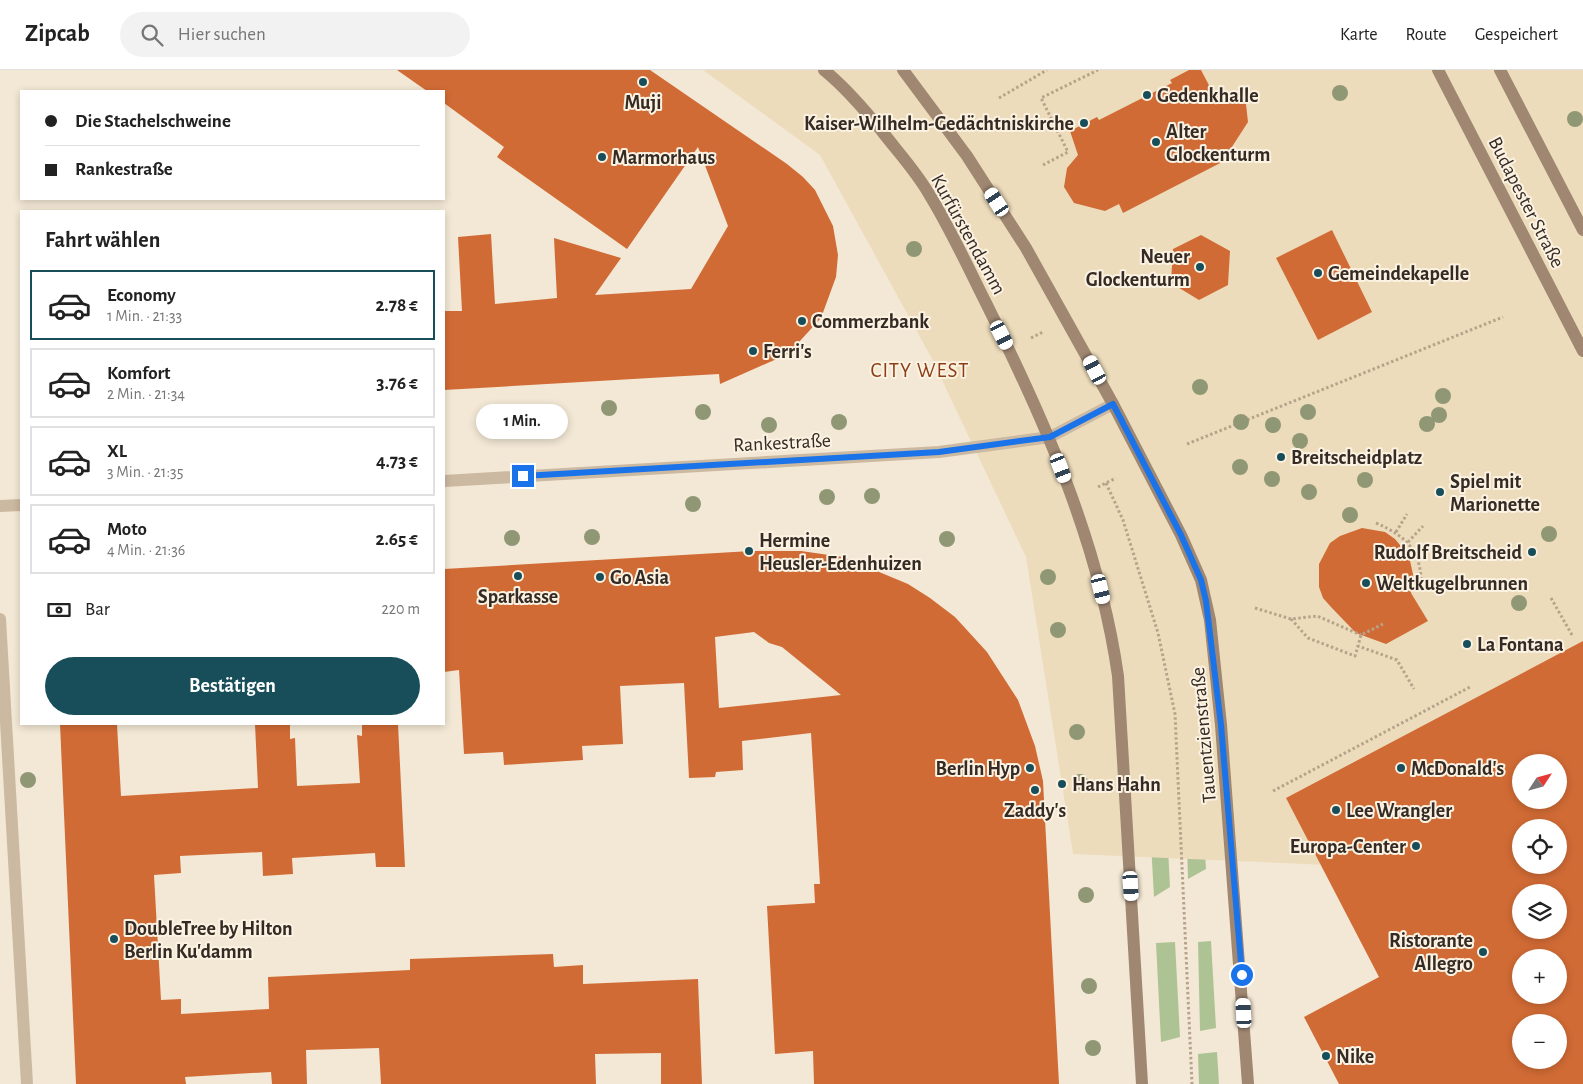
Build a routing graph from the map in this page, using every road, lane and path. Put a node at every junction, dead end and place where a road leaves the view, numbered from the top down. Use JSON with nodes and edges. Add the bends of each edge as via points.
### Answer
{"nodes":[{"id":1,"x":824,"y":70,"type":"edge"},
{"id":2,"x":903,"y":70,"type":"edge"},
{"id":3,"x":1047,"y":70,"type":"edge"},
{"id":4,"x":1098,"y":70,"type":"edge"},
{"id":5,"x":1438,"y":70,"type":"edge"},
{"id":6,"x":1500,"y":70,"type":"edge"},
{"id":7,"x":999,"y":98,"type":"dead end"},
{"id":8,"x":1044,"y":165,"type":"dead end"},
{"id":9,"x":1583,"y":230,"type":"edge"},
{"id":10,"x":1502,"y":317,"type":"dead end"},
{"id":11,"x":1043,"y":332,"type":"dead end"},
{"id":12,"x":1028,"y":340,"type":"dead end"},
{"id":13,"x":1583,"y":351,"type":"edge"},
{"id":14,"x":1113,"y":404,"type":"junction"},
{"id":15,"x":1050,"y":437,"type":"junction"},
{"id":16,"x":1187,"y":444,"type":"dead end"},
{"id":17,"x":1116,"y":478,"type":"dead end"},
{"id":18,"x":445,"y":481,"type":"edge"},
{"id":19,"x":1106,"y":483,"type":"junction"},
{"id":20,"x":1098,"y":487,"type":"dead end"},
{"id":21,"x":20,"y":505,"type":"edge"},
{"id":22,"x":0,"y":506,"type":"edge"},
{"id":23,"x":1407,"y":514,"type":"dead end"},
{"id":24,"x":1376,"y":523,"type":"dead end"},
{"id":25,"x":1423,"y":526,"type":"dead end"},
{"id":26,"x":1396,"y":532,"type":"junction"},
{"id":27,"x":1408,"y":542,"type":"junction"},
{"id":28,"x":1421,"y":590,"type":"dead end"},
{"id":29,"x":1551,"y":598,"type":"dead end"},
{"id":30,"x":1255,"y":608,"type":"dead end"},
{"id":31,"x":0,"y":618,"type":"edge"},
{"id":32,"x":1291,"y":619,"type":"junction"},
{"id":33,"x":1383,"y":624,"type":"dead end"},
{"id":34,"x":1361,"y":635,"type":"junction"},
{"id":35,"x":1572,"y":635,"type":"dead end"},
{"id":36,"x":1358,"y":646,"type":"junction"},
{"id":37,"x":1470,"y":687,"type":"dead end"},
{"id":38,"x":1414,"y":689,"type":"dead end"},
{"id":39,"x":1273,"y":791,"type":"dead end"},
{"id":40,"x":27,"y":1084,"type":"edge"},
{"id":41,"x":1142,"y":1084,"type":"edge"},
{"id":42,"x":1192,"y":1084,"type":"edge"},
{"id":43,"x":1248,"y":1084,"type":"edge"}],
"edges":[{"from":1,"to":15,"type":"main road","name":"Kurfürstendamm","via":[[866,112],[928,192],[1010,349]]},
{"from":2,"to":14,"type":"main road","name":"Kurfürstendamm","via":[[967,156],[1026,248]]},
{"from":3,"to":7,"type":"path"},
{"from":4,"to":8,"type":"path","via":[[1041,98],[1068,152]]},
{"from":5,"to":13,"type":"main road","name":"Budapester Straße"},
{"from":6,"to":9,"type":"main road","name":"Budapester Straße"},
{"from":10,"to":16,"type":"path"},
{"from":11,"to":12,"type":"path"},
{"from":14,"to":15,"type":"street","name":"Rankestraße"},
{"from":14,"to":43,"type":"main road","name":"Tauentzienstraße","via":[[1181,535],[1201,580],[1210,620],[1228,806]]},
{"from":15,"to":18,"type":"street","name":"Rankestraße","via":[[939,452]]},
{"from":15,"to":41,"type":"main road","via":[[1097,570],[1116,659]]},
{"from":17,"to":19,"type":"path"},
{"from":19,"to":20,"type":"path"},
{"from":19,"to":42,"type":"path","via":[[1123,520],[1158,633],[1175,714]]},
{"from":21,"to":22,"type":"street"},
{"from":23,"to":26,"type":"path"},
{"from":24,"to":26,"type":"path"},
{"from":25,"to":27,"type":"path"},
{"from":26,"to":27,"type":"path"},
{"from":27,"to":28,"type":"path","via":[[1420,564]]},
{"from":29,"to":35,"type":"path"},
{"from":30,"to":32,"type":"path"},
{"from":31,"to":40,"type":"street"},
{"from":32,"to":34,"type":"path","via":[[1317,616]]},
{"from":32,"to":36,"type":"path","via":[[1308,638],[1355,656]]},
{"from":33,"to":34,"type":"path"},
{"from":34,"to":36,"type":"path"},
{"from":36,"to":38,"type":"path","via":[[1397,660]]},
{"from":37,"to":39,"type":"path"}]}
